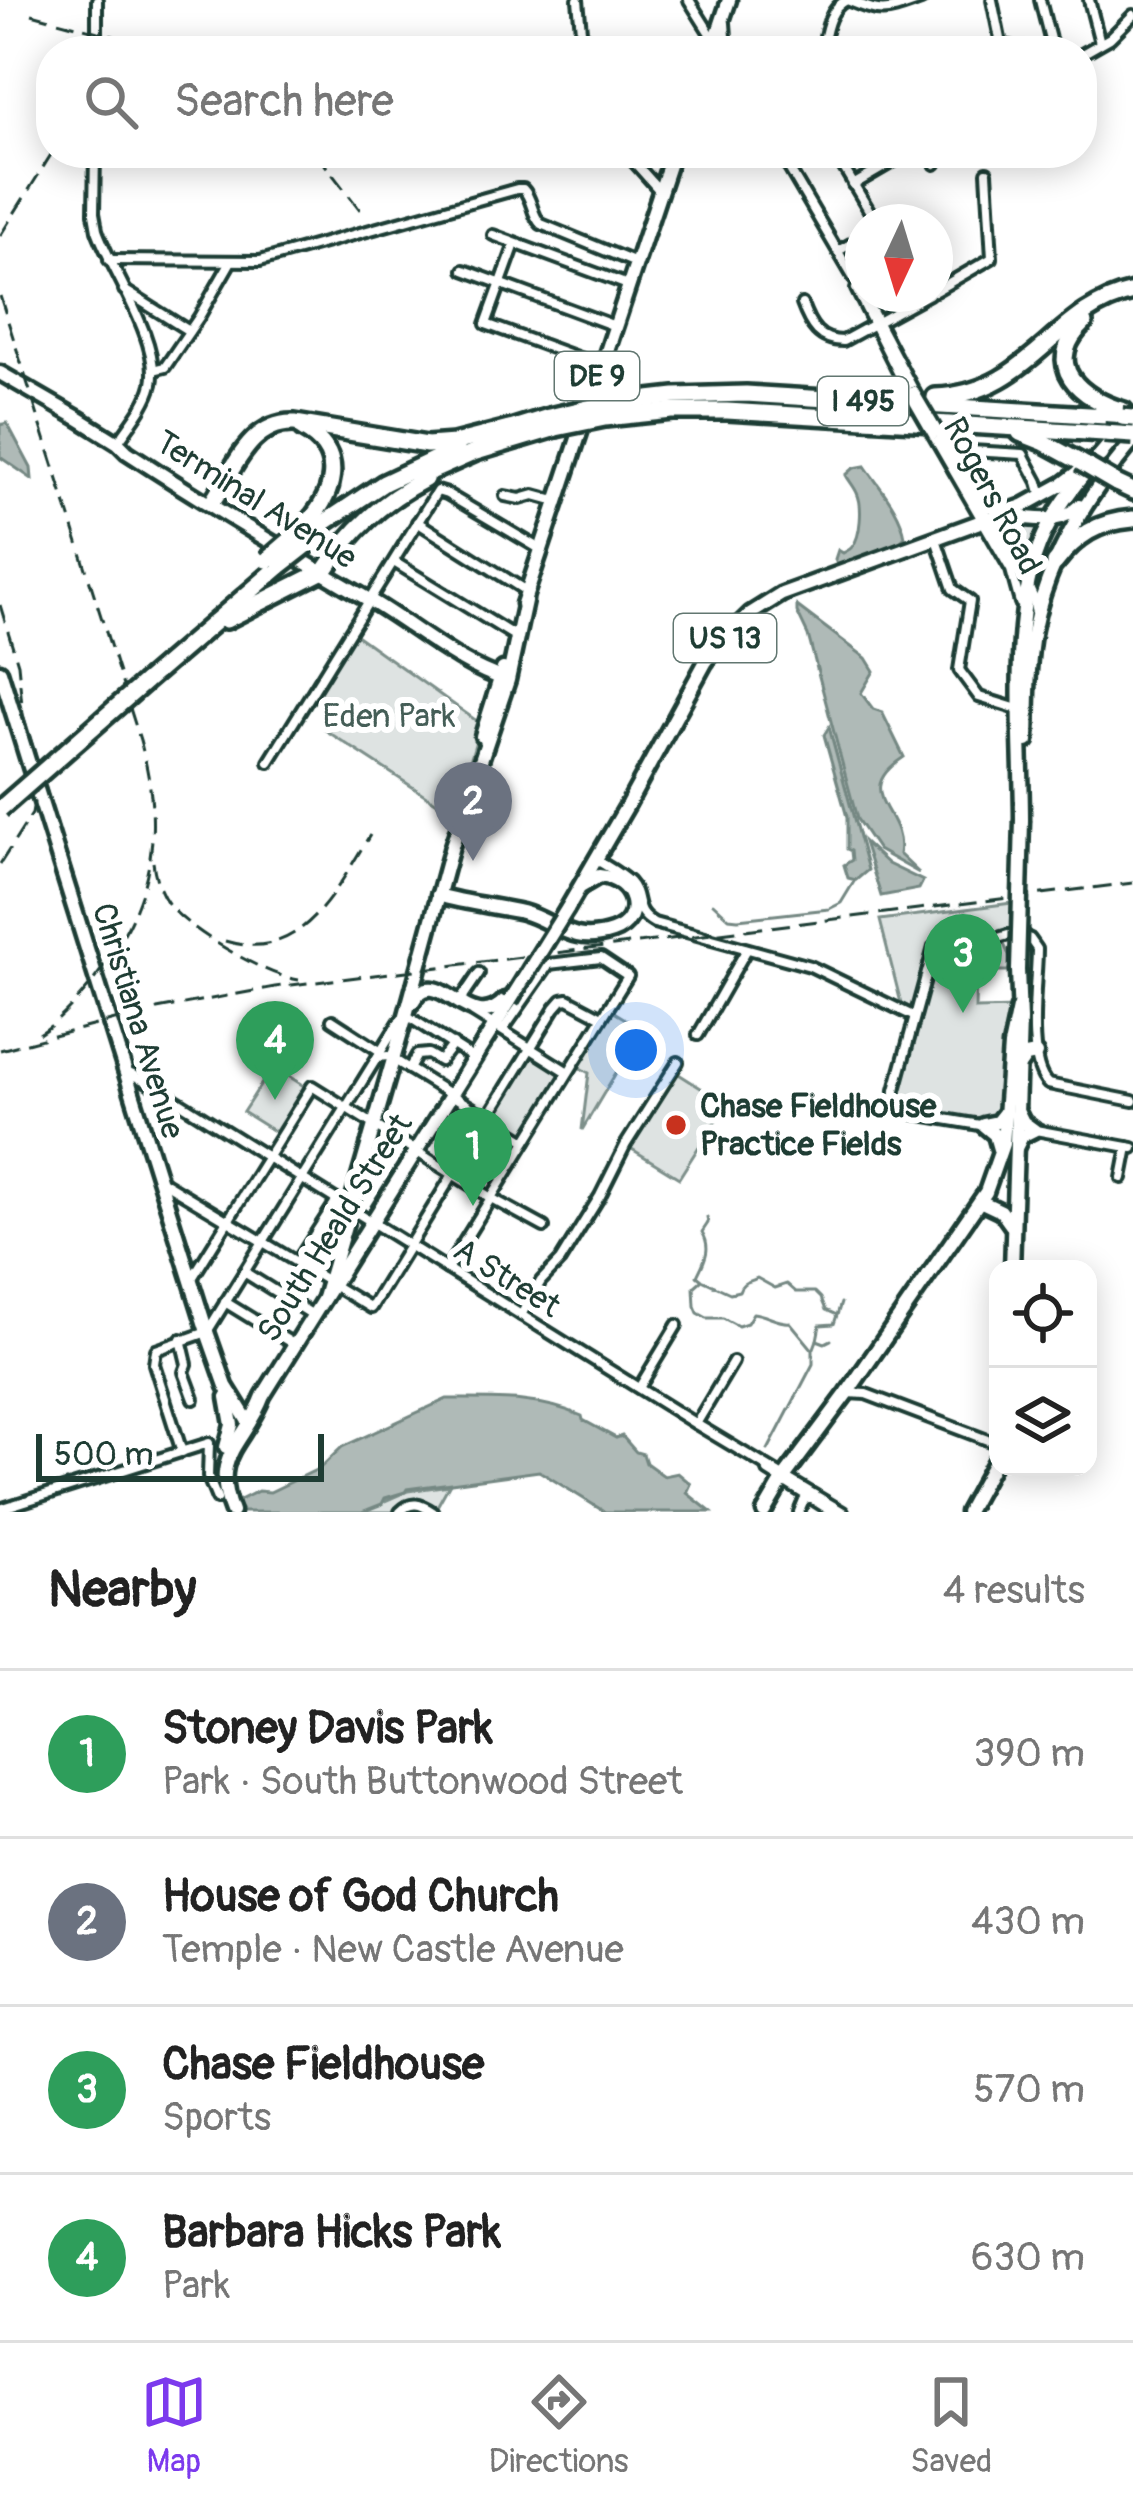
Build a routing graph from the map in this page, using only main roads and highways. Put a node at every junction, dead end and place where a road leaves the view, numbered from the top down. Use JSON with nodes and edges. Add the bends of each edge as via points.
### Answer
{"nodes":[{"id":1,"x":726,"y":2,"type":"edge"},
{"id":2,"x":718,"y":36,"type":"edge"},
{"id":3,"x":668,"y":168,"type":"edge"},
{"id":4,"x":1130,"y":296,"type":"edge"},
{"id":5,"x":0,"y":373,"type":"edge"},
{"id":6,"x":746,"y":394,"type":"junction"},
{"id":7,"x":605,"y":411,"type":"junction"},
{"id":8,"x":1130,"y":415,"type":"edge"},
{"id":9,"x":553,"y":422,"type":"junction"},
{"id":10,"x":957,"y":425,"type":"junction"},
{"id":11,"x":508,"y":429,"type":"junction"},
{"id":12,"x":1133,"y":438,"type":"edge"},
{"id":13,"x":476,"y":452,"type":"junction"},
{"id":14,"x":1101,"y":454,"type":"junction"},
{"id":15,"x":1109,"y":481,"type":"junction"},
{"id":16,"x":1133,"y":491,"type":"edge"},
{"id":17,"x":214,"y":502,"type":"junction"},
{"id":18,"x":1133,"y":519,"type":"edge"},
{"id":19,"x":987,"y":521,"type":"junction"},
{"id":20,"x":1051,"y":521,"type":"junction"},
{"id":21,"x":304,"y":538,"type":"junction"},
{"id":22,"x":1055,"y":563,"type":"junction"},
{"id":23,"x":268,"y":565,"type":"junction"},
{"id":24,"x":323,"y":571,"type":"junction"},
{"id":25,"x":526,"y":597,"type":"junction"},
{"id":26,"x":365,"y":605,"type":"junction"},
{"id":27,"x":1029,"y":626,"type":"junction"},
{"id":28,"x":512,"y":637,"type":"junction"},
{"id":29,"x":189,"y":645,"type":"junction"},
{"id":30,"x":459,"y":656,"type":"junction"},
{"id":31,"x":0,"y":671,"type":"edge"},
{"id":32,"x":142,"y":679,"type":"junction"},
{"id":33,"x":504,"y":679,"type":"junction"},
{"id":34,"x":491,"y":702,"type":"junction"},
{"id":35,"x":474,"y":778,"type":"junction"},
{"id":36,"x":0,"y":798,"type":"edge"},
{"id":37,"x":0,"y":808,"type":"edge"},
{"id":38,"x":452,"y":846,"type":"junction"},
{"id":39,"x":576,"y":891,"type":"junction"},
{"id":40,"x":438,"y":896,"type":"junction"},
{"id":41,"x":471,"y":904,"type":"junction"},
{"id":42,"x":424,"y":950,"type":"junction"},
{"id":43,"x":508,"y":1000,"type":"junction"},
{"id":44,"x":460,"y":1004,"type":"junction"},
{"id":45,"x":1018,"y":1008,"type":"junction"},
{"id":46,"x":406,"y":1015,"type":"junction"},
{"id":47,"x":1036,"y":1054,"type":"road end"},
{"id":48,"x":1018,"y":1067,"type":"junction"},
{"id":49,"x":1011,"y":1110,"type":"junction"},
{"id":50,"x":1010,"y":1128,"type":"junction"},
{"id":51,"x":1016,"y":1149,"type":"junction"},
{"id":52,"x":1000,"y":1156,"type":"junction"},
{"id":53,"x":980,"y":1201,"type":"junction"},
{"id":54,"x":1013,"y":1232,"type":"junction"},
{"id":55,"x":345,"y":1250,"type":"junction"},
{"id":56,"x":1012,"y":1260,"type":"edge"},
{"id":57,"x":229,"y":1394,"type":"junction"},
{"id":58,"x":263,"y":1396,"type":"junction"},
{"id":59,"x":245,"y":1420,"type":"junction"},
{"id":60,"x":226,"y":1448,"type":"junction"},
{"id":61,"x":989,"y":1472,"type":"edge"},
{"id":62,"x":220,"y":1478,"type":"junction"},
{"id":63,"x":764,"y":1511,"type":"edge"},
{"id":64,"x":229,"y":1512,"type":"edge"},
{"id":65,"x":967,"y":1512,"type":"edge"}],
"edges":[{"from":1,"to":2,"type":"main road"},
{"from":3,"to":25,"type":"main road","number":"DE 9"},
{"from":4,"to":6,"type":"highway","via":[[1082,316],[1009,375],[968,394]]},
{"from":4,"to":8,"type":"highway","via":[[1082,325],[1066,358],[1084,393]]},
{"from":5,"to":17,"type":"main road","name":"Terminal Avenue"},
{"from":6,"to":7,"type":"highway","number":"I 495","via":[[689,394]]},
{"from":6,"to":8,"type":"highway","number":"I 495"},
{"from":7,"to":9,"type":"highway","number":"I 495","bridge":true},
{"from":7,"to":10,"type":"highway","number":"I 495"},
{"from":8,"to":14,"type":"main road","number":"US 13"},
{"from":9,"to":11,"type":"highway","number":"I 495"},
{"from":9,"to":13,"type":"highway","number":"I 495"},
{"from":10,"to":12,"type":"highway","number":"I 495","bridge":true},
{"from":10,"to":15,"type":"highway","bridge":true,"via":[[1024,434]]},
{"from":11,"to":17,"type":"highway","via":[[428,445],[277,424],[251,441]]},
{"from":11,"to":21,"type":"highway","number":"I 495","via":[[384,483]]},
{"from":12,"to":15,"type":"main road"},
{"from":13,"to":21,"type":"highway","number":"I 495"},
{"from":13,"to":24,"type":"highway","via":[[372,513]]},
{"from":14,"to":19,"type":"main road","name":"South Heald Street","number":"US 13","via":[[1042,498]]},
{"from":14,"to":20,"type":"main road"},
{"from":15,"to":16,"type":"highway"},
{"from":15,"to":20,"type":"main road"},
{"from":15,"to":22,"type":"main road","via":[[1081,512]]},
{"from":17,"to":21,"type":"highway","via":[[259,438],[280,427],[304,429],[326,448],[332,472]]},
{"from":17,"to":24,"type":"main road","name":"Terminal Avenue"},
{"from":18,"to":22,"type":"highway","via":[[1090,529]]},
{"from":19,"to":20,"type":"main road","name":"South Heald Street","number":"US 13"},
{"from":19,"to":39,"type":"main road","name":"South Heald Street","number":"US 13","via":[[782,594],[750,614],[705,663]]},
{"from":20,"to":27,"type":"main road","via":[[1028,584]]},
{"from":21,"to":23,"type":"highway","number":"I 495","bridge":true},
{"from":22,"to":27,"type":"main road"},
{"from":23,"to":29,"type":"highway","number":"I 495"},
{"from":23,"to":32,"type":"highway","number":"I 495"},
{"from":24,"to":26,"type":"main road","name":"Terminal Avenue"},
{"from":24,"to":26,"type":"main road","name":"Terminal Avenue"},
{"from":24,"to":29,"type":"highway"},
{"from":25,"to":28,"type":"main road","number":"DE 9"},
{"from":25,"to":33,"type":"main road","number":"DE 9"},
{"from":26,"to":30,"type":"main road","name":"Terminal Avenue"},
{"from":27,"to":45,"type":"main road","bridge":true},
{"from":28,"to":30,"type":"main road","via":[[496,667]]},
{"from":28,"to":33,"type":"main road","number":"DE 9"},
{"from":29,"to":32,"type":"highway","number":"I 495"},
{"from":30,"to":33,"type":"main road","name":"Terminal Avenue"},
{"from":30,"to":34,"type":"main road","via":[[487,679]]},
{"from":31,"to":57,"type":"main road","name":"Christiana Avenue"},
{"from":32,"to":36,"type":"highway","number":"I 495","bridge":true},
{"from":32,"to":37,"type":"highway","number":"I 495","bridge":true},
{"from":33,"to":34,"type":"main road","number":"DE 9"},
{"from":33,"to":35,"type":"main road","number":"DE 9"},
{"from":34,"to":35,"type":"main road","number":"DE 9"},
{"from":35,"to":38,"type":"main road","number":"DE 9"},
{"from":38,"to":40,"type":"main road","number":"DE 9"},
{"from":38,"to":41,"type":"main road","via":[[452,886]]},
{"from":39,"to":41,"type":"main road","via":[[594,877],[615,878],[631,895],[629,917],[611,932],[576,936],[523,913]]},
{"from":39,"to":43,"type":"main road","name":"South Heald Street","number":"US 13","bridge":true},
{"from":40,"to":41,"type":"main road"},
{"from":40,"to":42,"type":"main road","number":"DE 9"},
{"from":42,"to":44,"type":"main road","via":[[429,980]]},
{"from":42,"to":46,"type":"main road","number":"DE 9"},
{"from":43,"to":44,"type":"main road","via":[[490,1012]]},
{"from":43,"to":55,"type":"main road","name":"South Heald Street","number":"US 13","via":[[499,1028]]},
{"from":44,"to":46,"type":"main road","via":[[425,988]]},
{"from":45,"to":48,"type":"main road"},
{"from":45,"to":49,"type":"main road"},
{"from":46,"to":55,"type":"main road","number":"US 13","via":[[383,1056],[374,1125],[343,1204]]},
{"from":47,"to":48,"type":"main road"},
{"from":48,"to":49,"type":"main road"},
{"from":49,"to":50,"type":"main road"},
{"from":49,"to":51,"type":"main road","via":[[1034,1130]]},
{"from":49,"to":52,"type":"main road","via":[[983,1125],[998,1139]]},
{"from":50,"to":51,"type":"main road"},
{"from":50,"to":52,"type":"main road"},
{"from":51,"to":54,"type":"main road"},
{"from":52,"to":53,"type":"main road"},
{"from":53,"to":54,"type":"main road","via":[[1005,1214]]},
{"from":53,"to":63,"type":"main road"},
{"from":54,"to":56,"type":"main road"},
{"from":55,"to":58,"type":"main road","name":"South Heald Street","number":"US 13"},
{"from":57,"to":58,"type":"main road","via":[[249,1406]]},
{"from":57,"to":59,"type":"main road","name":"Christiana Avenue"},
{"from":57,"to":60,"type":"main road"},
{"from":58,"to":59,"type":"main road","name":"South Heald Street","number":"US 13"},
{"from":59,"to":60,"type":"main road","name":"South Heald Street","number":"US 13"},
{"from":59,"to":62,"type":"main road","name":"South Heald Street","number":"US 13"},
{"from":60,"to":62,"type":"main road","name":"South Heald Street","number":"US 13"},
{"from":61,"to":65,"type":"main road"},
{"from":62,"to":64,"type":"main road","number":"US 13"}]}
